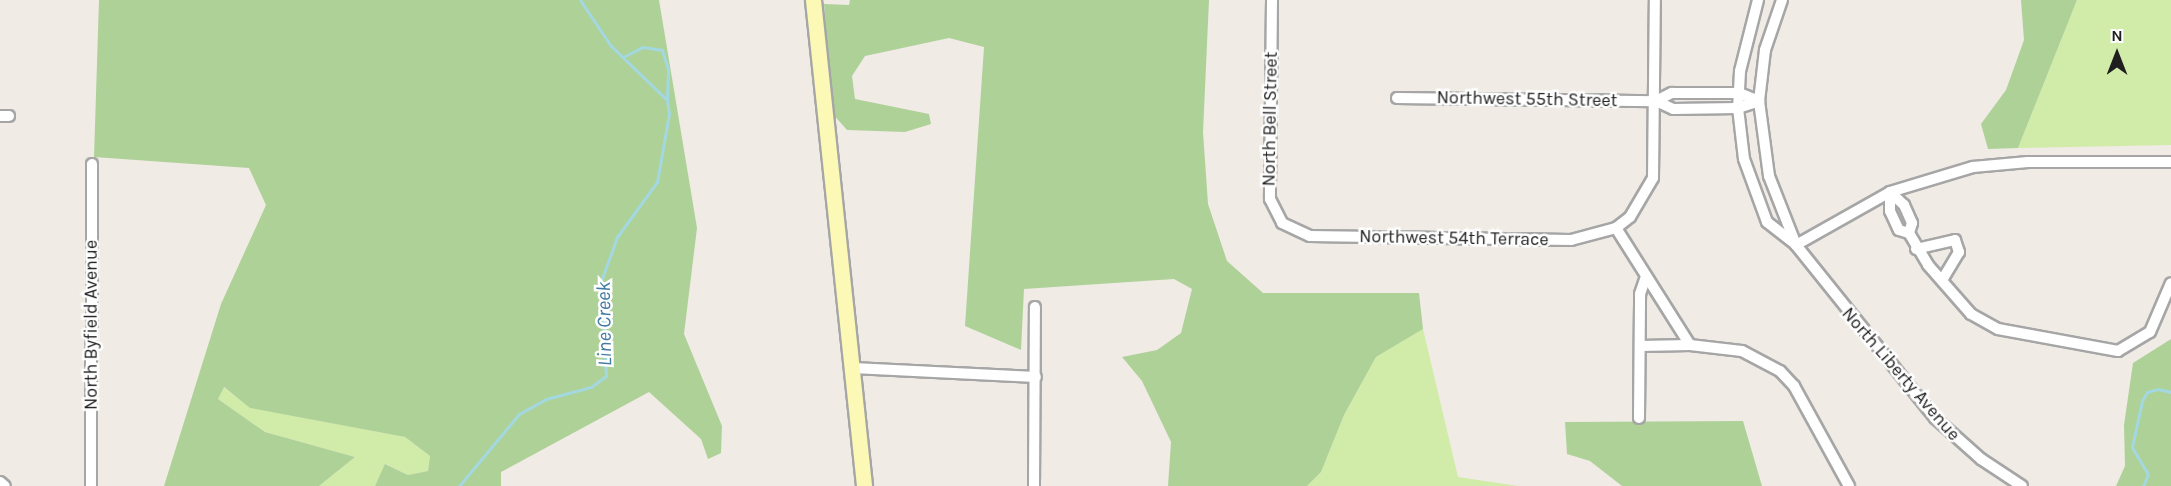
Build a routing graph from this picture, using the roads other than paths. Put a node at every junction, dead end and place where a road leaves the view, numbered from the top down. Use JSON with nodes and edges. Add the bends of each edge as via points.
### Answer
{"nodes":[{"id":1,"x":813,"y":0,"type":"edge"},
{"id":2,"x":1272,"y":0,"type":"edge"},
{"id":3,"x":1655,"y":0,"type":"edge"},
{"id":4,"x":1758,"y":0,"type":"edge"},
{"id":5,"x":1782,"y":0,"type":"edge"},
{"id":6,"x":1696,"y":93,"type":"junction"},
{"id":7,"x":1739,"y":93,"type":"junction"},
{"id":8,"x":1397,"y":98,"type":"dead end"},
{"id":9,"x":1656,"y":101,"type":"junction"},
{"id":10,"x":1759,"y":101,"type":"junction"},
{"id":11,"x":1696,"y":108,"type":"junction"},
{"id":12,"x":1738,"y":108,"type":"junction"},
{"id":13,"x":2171,"y":162,"type":"edge"},
{"id":14,"x":92,"y":164,"type":"dead end"},
{"id":15,"x":1890,"y":192,"type":"junction"},
{"id":16,"x":1616,"y":228,"type":"junction"},
{"id":17,"x":1291,"y":231,"type":"joint"},
{"id":18,"x":1796,"y":245,"type":"junction"},
{"id":19,"x":1916,"y":249,"type":"junction"},
{"id":20,"x":1646,"y":278,"type":"junction"},
{"id":21,"x":1942,"y":280,"type":"junction"},
{"id":22,"x":2171,"y":283,"type":"edge"},
{"id":23,"x":1035,"y":307,"type":"dead end"},
{"id":24,"x":1690,"y":345,"type":"junction"},
{"id":25,"x":1640,"y":346,"type":"junction"},
{"id":26,"x":852,"y":368,"type":"junction"},
{"id":27,"x":1036,"y":376,"type":"junction"},
{"id":28,"x":1639,"y":418,"type":"dead end"},
{"id":29,"x":0,"y":482,"type":"edge"},
{"id":30,"x":5,"y":486,"type":"edge"},
{"id":31,"x":91,"y":486,"type":"edge"},
{"id":32,"x":864,"y":486,"type":"edge"},
{"id":33,"x":1034,"y":486,"type":"edge"},
{"id":34,"x":1849,"y":486,"type":"edge"},
{"id":35,"x":2021,"y":486,"type":"edge"}],
"edges":[{"from":1,"to":26,"type":"main road"},
{"from":2,"to":17,"type":"street","name":"North Bell Street","via":[[1270,200],[1282,224]]},
{"from":3,"to":9,"type":"street"},
{"from":4,"to":7,"type":"street","name":"North Liberty Avenue","via":[[1745,45]]},
{"from":5,"to":10,"type":"street","name":"North Liberty Avenue","via":[[1765,50]]},
{"from":6,"to":7,"type":"street","name":"Northwest 55th Street"},
{"from":6,"to":9,"type":"street","name":"Northwest 55th Street","via":[[1672,93]]},
{"from":6,"to":11,"type":"street"},
{"from":7,"to":10,"type":"street","name":"Northwest 55th Street"},
{"from":7,"to":12,"type":"street","name":"North Liberty Avenue"},
{"from":8,"to":9,"type":"street","name":"Northwest 55th Street"},
{"from":9,"to":11,"type":"street","name":"Northwest 55th Street","via":[[1673,109]]},
{"from":9,"to":16,"type":"street","via":[[1653,178],[1630,217]]},
{"from":10,"to":12,"type":"street","name":"Northwest 55th Street"},
{"from":10,"to":18,"type":"street","name":"North Liberty Avenue","via":[[1769,176]]},
{"from":11,"to":12,"type":"street","name":"Northwest 55th Street"},
{"from":12,"to":18,"type":"street","name":"North Liberty Avenue","via":[[1744,159],[1759,207],[1777,234]]},
{"from":13,"to":15,"type":"street","via":[[1994,165],[1931,177]]},
{"from":14,"to":31,"type":"street","name":"North Byfield Avenue"},
{"from":15,"to":18,"type":"street"},
{"from":15,"to":19,"type":"street","via":[[1890,211],[1899,230],[1909,233]]},
{"from":16,"to":17,"type":"street","name":"Northwest 54th Terrace","via":[[1571,240],[1310,236]]},
{"from":16,"to":20,"type":"street"},
{"from":18,"to":35,"type":"street","name":"North Liberty Avenue","via":[[1935,418],[1981,459]]},
{"from":19,"to":21,"type":"street"},
{"from":19,"to":21,"type":"street","via":[[1955,240],[1959,252]]},
{"from":20,"to":24,"type":"street"},
{"from":20,"to":25,"type":"street","via":[[1640,294]]},
{"from":21,"to":22,"type":"street","via":[[1982,323],[2104,352],[2130,347],[2157,322]]},
{"from":23,"to":27,"type":"street"},
{"from":24,"to":25,"type":"street"},
{"from":24,"to":34,"type":"street","via":[[1742,351],[1780,371],[1804,403]]},
{"from":25,"to":28,"type":"street"},
{"from":26,"to":27,"type":"street"},
{"from":26,"to":32,"type":"main road"},
{"from":27,"to":33,"type":"street"},
{"from":29,"to":30,"type":"street"}]}
